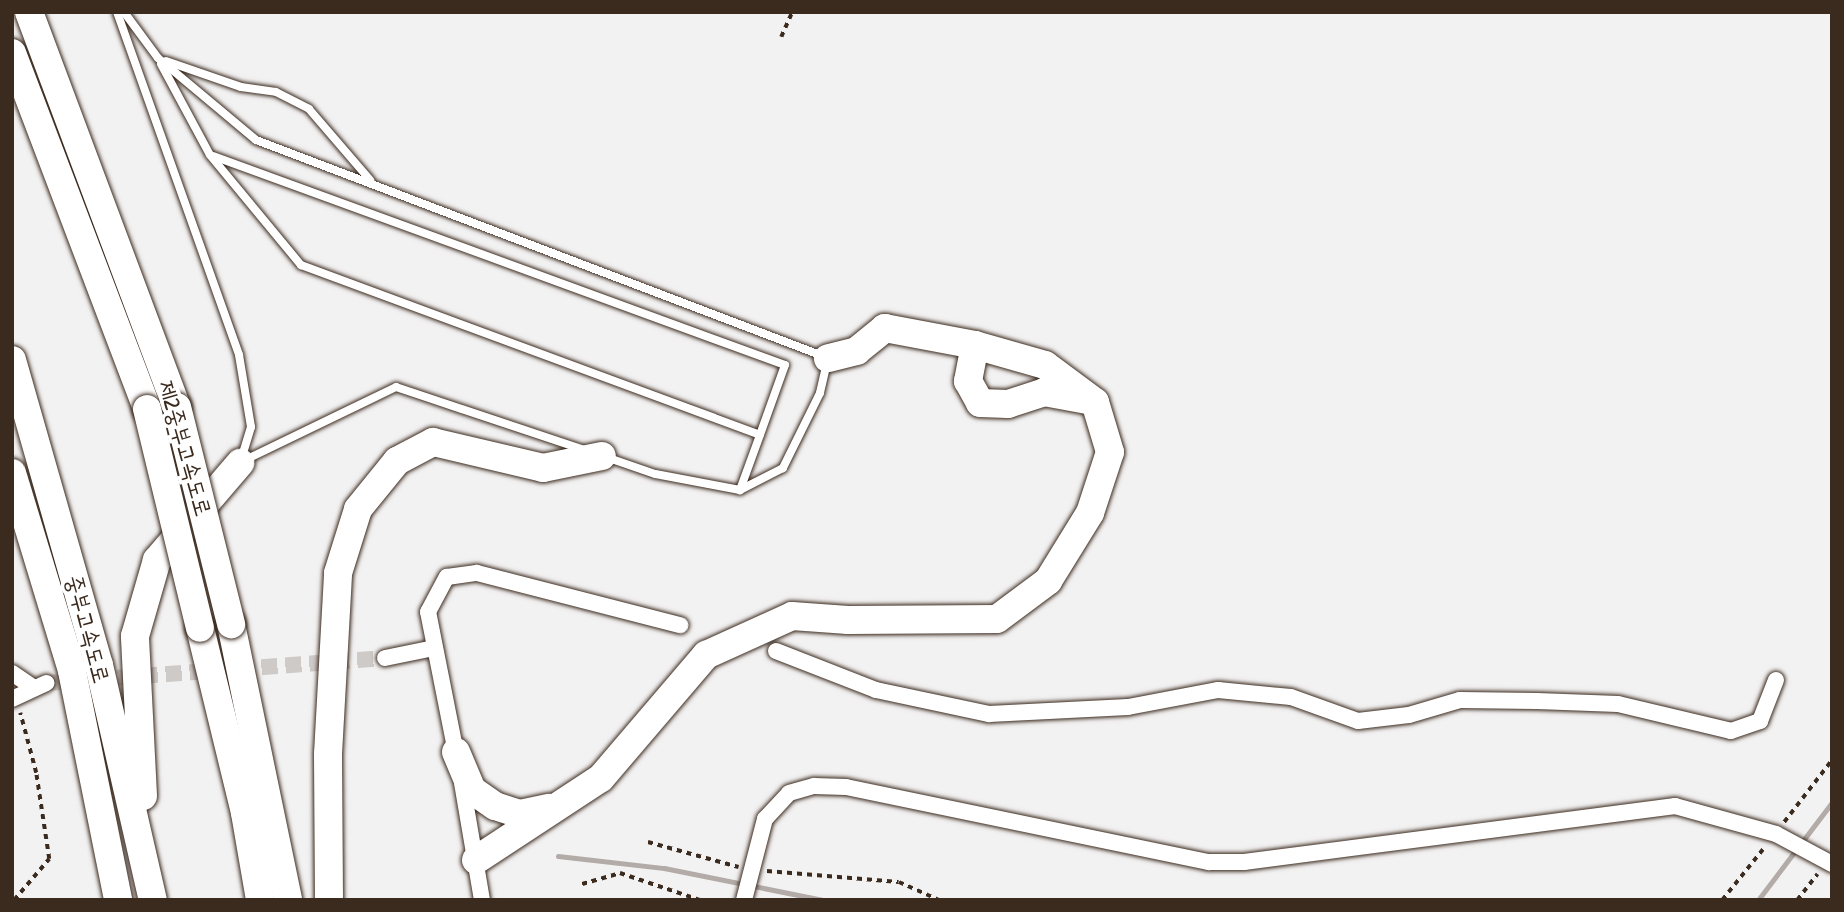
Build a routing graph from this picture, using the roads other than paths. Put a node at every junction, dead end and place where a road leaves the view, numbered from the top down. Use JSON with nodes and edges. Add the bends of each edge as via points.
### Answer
{"nodes":[{"id":1,"x":29,"y":12,"type":"edge"},
{"id":2,"x":117,"y":12,"type":"edge"},
{"id":3,"x":124,"y":12,"type":"edge"},
{"id":4,"x":12,"y":53,"type":"edge"},
{"id":5,"x":158,"y":58,"type":"junction"},
{"id":6,"x":210,"y":155,"type":"junction"},
{"id":7,"x":372,"y":182,"type":"junction"},
{"id":8,"x":975,"y":345,"type":"junction"},
{"id":9,"x":828,"y":358,"type":"junction"},
{"id":10,"x":12,"y":360,"type":"edge"},
{"id":11,"x":1095,"y":402,"type":"junction"},
{"id":12,"x":760,"y":435,"type":"junction"},
{"id":13,"x":602,"y":456,"type":"junction"},
{"id":14,"x":240,"y":463,"type":"junction"},
{"id":15,"x":12,"y":473,"type":"edge"},
{"id":16,"x":740,"y":490,"type":"junction"},
{"id":17,"x":681,"y":625,"type":"dead end"},
{"id":18,"x":434,"y":648,"type":"junction"},
{"id":19,"x":776,"y":651,"type":"dead end"},
{"id":20,"x":385,"y":658,"type":"tunnel mouth"},
{"id":21,"x":12,"y":673,"type":"edge"},
{"id":22,"x":1776,"y":680,"type":"dead end"},
{"id":23,"x":15,"y":703,"type":"edge"},
{"id":24,"x":456,"y":752,"type":"junction"},
{"id":25,"x":559,"y":806,"type":"junction"},
{"id":26,"x":476,"y":860,"type":"junction"},
{"id":27,"x":1830,"y":862,"type":"edge"},
{"id":28,"x":146,"y":869,"type":"junction"},
{"id":29,"x":118,"y":900,"type":"edge"},
{"id":30,"x":153,"y":900,"type":"edge"},
{"id":31,"x":260,"y":900,"type":"edge"},
{"id":32,"x":288,"y":900,"type":"edge"},
{"id":33,"x":329,"y":900,"type":"edge"},
{"id":34,"x":482,"y":900,"type":"edge"},
{"id":35,"x":744,"y":900,"type":"edge"}],
"edges":[{"from":1,"to":32,"type":"highway","name":"제2중부고속도로","bridge":true,"via":[[177,407],[231,624]]},
{"from":2,"to":14,"type":"lane","via":[[239,355],[251,427]]},
{"from":3,"to":5,"type":"lane"},
{"from":4,"to":31,"type":"highway","name":"제2중부고속도로","bridge":true,"via":[[147,410],[245,814]]},
{"from":5,"to":6,"type":"lane"},
{"from":5,"to":7,"type":"lane","via":[[256,140]]},
{"from":5,"to":7,"type":"lane","via":[[242,87],[276,92],[309,108]]},
{"from":6,"to":12,"type":"lane","via":[[301,265]]},
{"from":6,"to":12,"type":"lane","via":[[785,365]]},
{"from":7,"to":9,"type":"lane"},
{"from":8,"to":9,"type":"highway","via":[[885,328],[858,351]]},
{"from":8,"to":11,"type":"highway","via":[[1045,365]]},
{"from":8,"to":11,"type":"highway","via":[[968,381],[980,403],[1008,404],[1044,392]]},
{"from":9,"to":16,"type":"lane","via":[[820,393],[783,468]]},
{"from":10,"to":28,"type":"highway","name":"중부고속도로","via":[[99,665]]},
{"from":11,"to":25,"type":"highway","via":[[1110,452],[1090,513],[1048,581],[997,619],[792,616],[706,655],[650,715],[601,778]]},
{"from":12,"to":16,"type":"lane"},
{"from":13,"to":14,"type":"lane","via":[[396,387]]},
{"from":13,"to":16,"type":"lane","via":[[655,474]]},
{"from":13,"to":33,"type":"highway","via":[[543,468],[433,442],[397,461],[358,509],[338,573],[328,754]]},
{"from":14,"to":28,"type":"highway","via":[[157,560],[135,636]]},
{"from":15,"to":29,"type":"highway","name":"중부고속도로","via":[[72,671]]},
{"from":17,"to":18,"type":"street","via":[[477,573],[447,577],[428,612]]},
{"from":18,"to":20,"type":"street"},
{"from":18,"to":24,"type":"street"},
{"from":19,"to":22,"type":"street","via":[[876,690],[989,714],[1128,707],[1218,690],[1291,696],[1358,721],[1409,715],[1460,699],[1537,701],[1618,704],[1731,731],[1760,721]]},
{"from":21,"to":23,"type":"street","via":[[40,685]]},
{"from":24,"to":25,"type":"highway","via":[[472,790],[495,806],[520,814]]},
{"from":24,"to":26,"type":"street"},
{"from":25,"to":26,"type":"highway"},
{"from":26,"to":34,"type":"street"},
{"from":27,"to":35,"type":"street","via":[[1776,834],[1675,806],[1244,862],[1209,862],[846,787],[814,786],[789,793],[765,819],[748,870]]},
{"from":28,"to":30,"type":"highway","name":"중부고속도로"}]}
